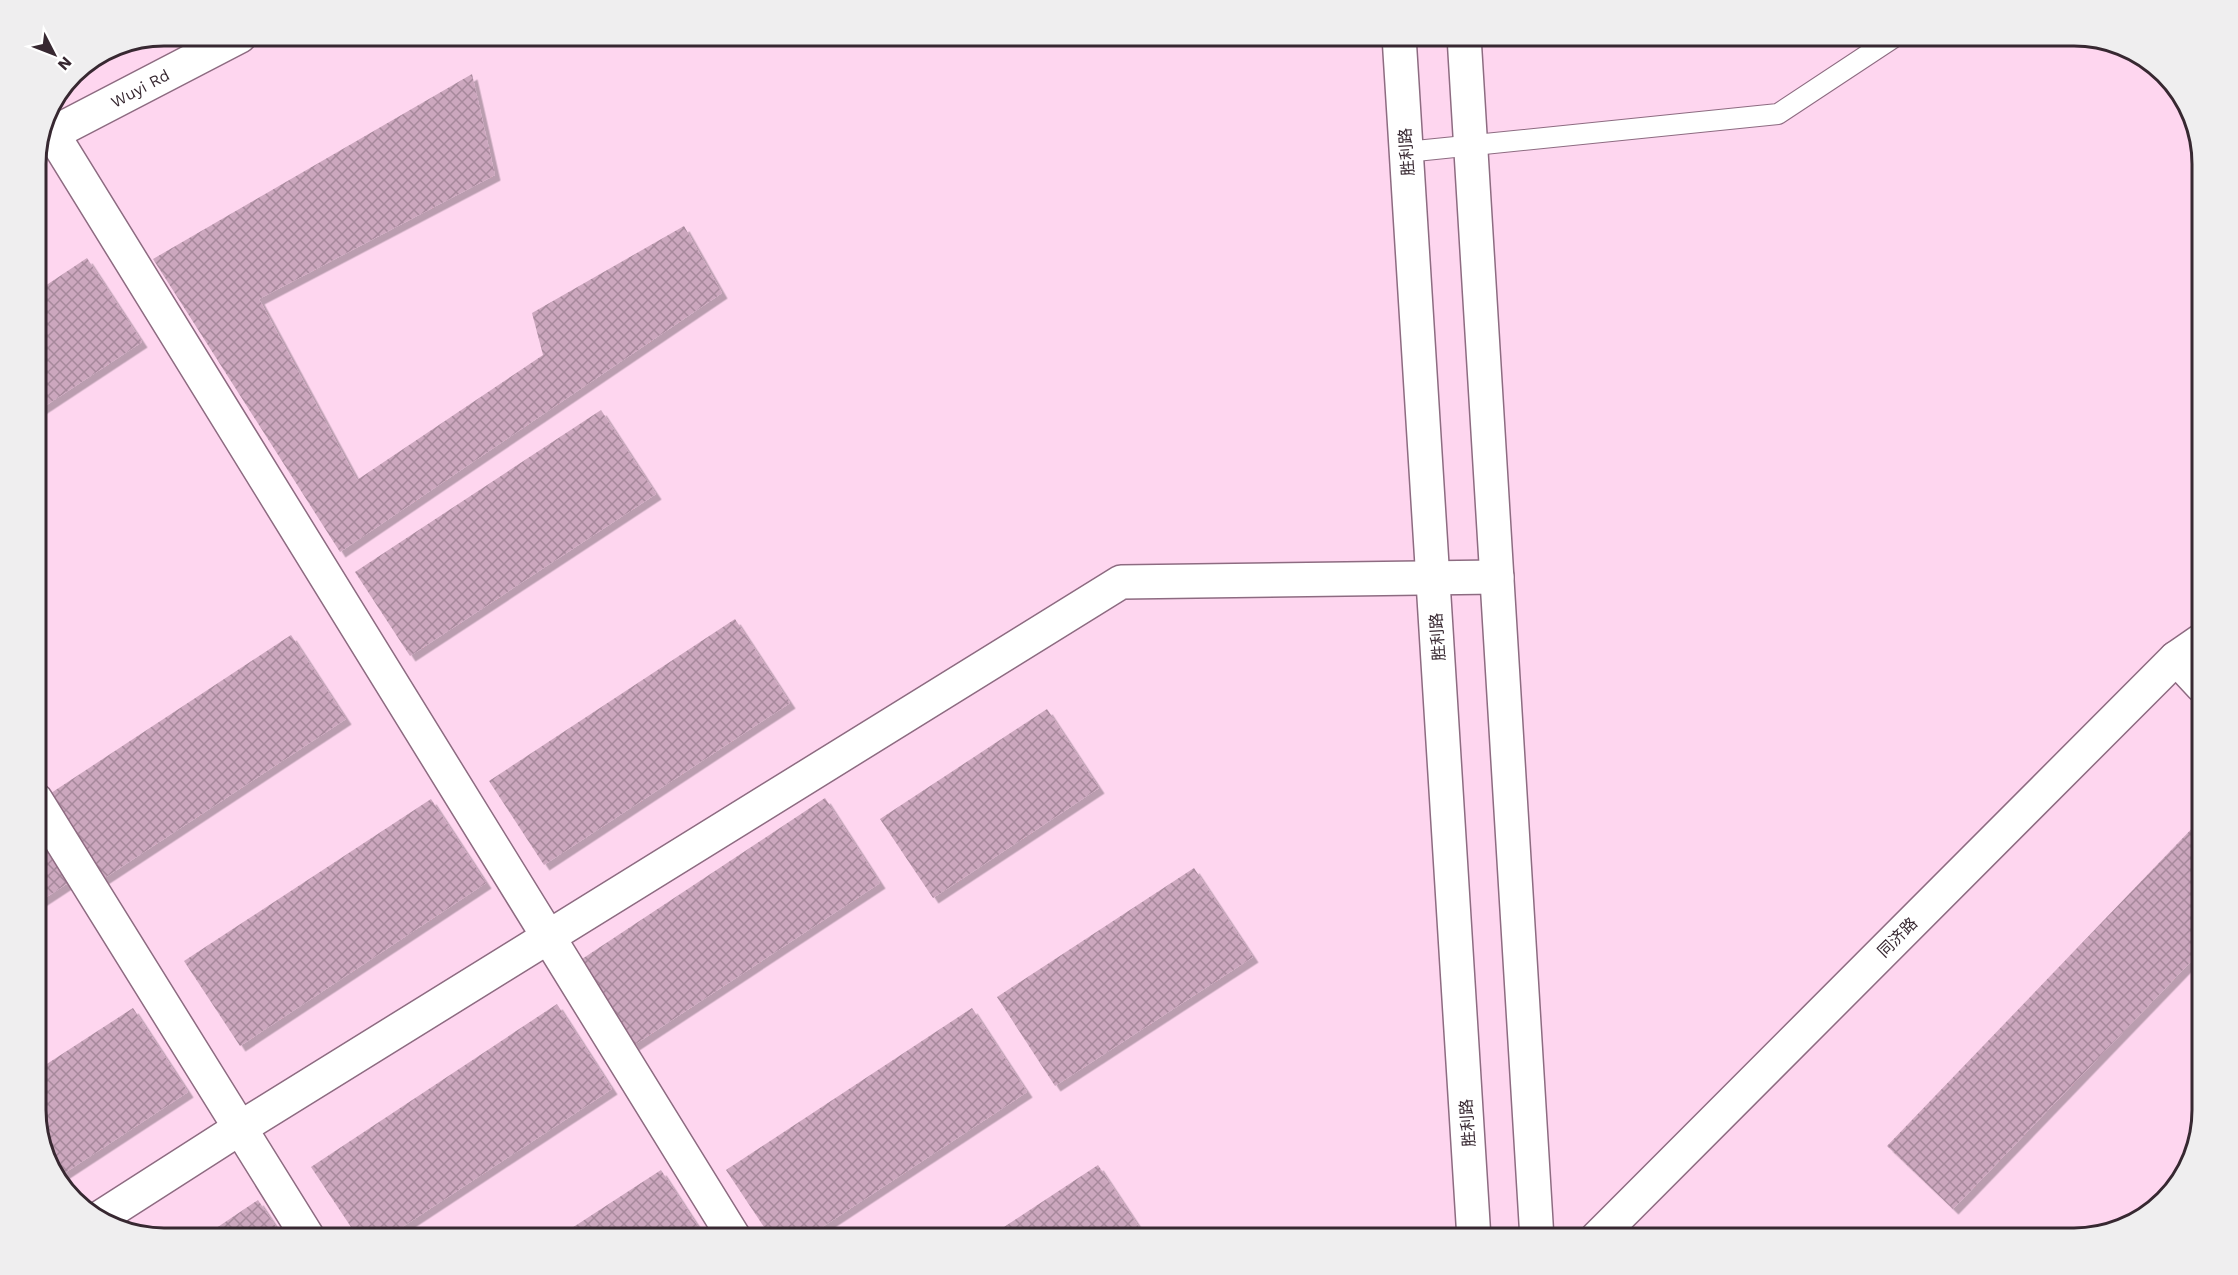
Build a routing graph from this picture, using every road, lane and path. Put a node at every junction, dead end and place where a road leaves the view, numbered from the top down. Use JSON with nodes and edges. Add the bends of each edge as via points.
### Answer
{"nodes":[{"id":1,"x":1400,"y":46,"type":"edge"},
{"id":2,"x":1465,"y":46,"type":"edge"},
{"id":3,"x":1881,"y":46,"type":"edge"},
{"id":4,"x":216,"y":47,"type":"edge"},
{"id":5,"x":51,"y":134,"type":"edge"},
{"id":6,"x":49,"y":142,"type":"edge"},
{"id":7,"x":1470,"y":144,"type":"junction"},
{"id":8,"x":1406,"y":152,"type":"junction"},
{"id":9,"x":1497,"y":577,"type":"junction"},
{"id":10,"x":1433,"y":578,"type":"junction"},
{"id":11,"x":2189,"y":649,"type":"edge"},
{"id":12,"x":47,"y":818,"type":"edge"},
{"id":13,"x":549,"y":938,"type":"junction"},
{"id":14,"x":240,"y":1128,"type":"junction"},
{"id":15,"x":107,"y":1213,"type":"edge"},
{"id":16,"x":302,"y":1228,"type":"edge"},
{"id":17,"x":728,"y":1228,"type":"edge"},
{"id":18,"x":1473,"y":1228,"type":"edge"},
{"id":19,"x":1536,"y":1228,"type":"edge"},
{"id":20,"x":1607,"y":1228,"type":"edge"}],
"edges":[{"from":1,"to":8,"type":"street","name":"胜利路"},
{"from":2,"to":7,"type":"street"},
{"from":3,"to":7,"type":"lane","via":[[1778,114]]},
{"from":4,"to":5,"type":"street","name":"Wuyi Rd"},
{"from":6,"to":13,"type":"street"},
{"from":7,"to":8,"type":"lane"},
{"from":7,"to":9,"type":"street"},
{"from":8,"to":10,"type":"street","name":"胜利路"},
{"from":9,"to":10,"type":"street"},
{"from":9,"to":19,"type":"street"},
{"from":10,"to":13,"type":"street","via":[[1121,582]]},
{"from":10,"to":18,"type":"street","name":"胜利路"},
{"from":11,"to":20,"type":"street","name":"同济路"},
{"from":12,"to":14,"type":"street"},
{"from":13,"to":14,"type":"street"},
{"from":13,"to":17,"type":"street"},
{"from":14,"to":15,"type":"street"},
{"from":14,"to":16,"type":"street"}]}
